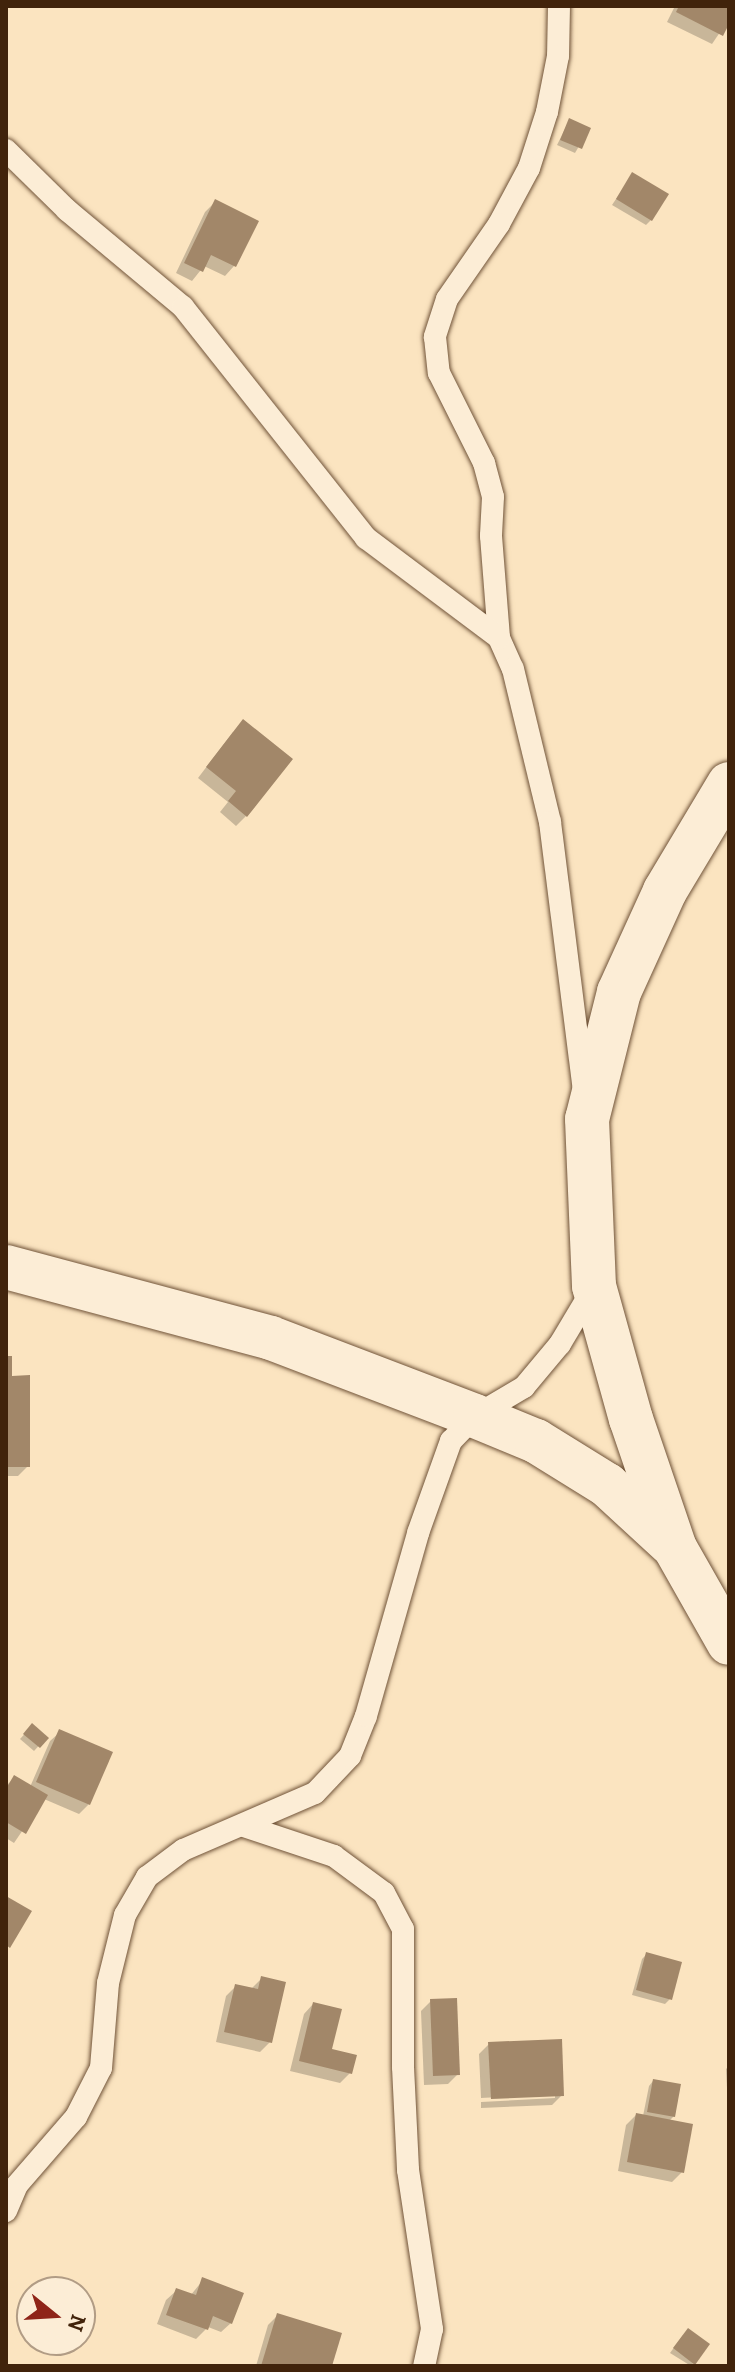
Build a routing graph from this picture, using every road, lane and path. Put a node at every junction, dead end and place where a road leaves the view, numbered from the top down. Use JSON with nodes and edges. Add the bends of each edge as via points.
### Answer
{"nodes":[{"id":1,"x":559,"y":6,"type":"edge"},
{"id":2,"x":6,"y":150,"type":"edge"},
{"id":3,"x":499,"y":638,"type":"junction"},
{"id":4,"x":729,"y":784,"type":"edge"},
{"id":5,"x":587,"y":1119,"type":"junction"},
{"id":6,"x":6,"y":1267,"type":"edge"},
{"id":7,"x":594,"y":1286,"type":"junction"},
{"id":8,"x":475,"y":1416,"type":"junction"},
{"id":9,"x":675,"y":1548,"type":"junction"},
{"id":10,"x":729,"y":1643,"type":"edge"},
{"id":11,"x":244,"y":1826,"type":"junction"},
{"id":12,"x":6,"y":2211,"type":"edge"},
{"id":13,"x":424,"y":2366,"type":"edge"}],
"edges":[{"from":1,"to":3,"type":"lane","via":[[558,56],[529,168],[499,224],[447,299],[435,337],[439,373],[484,463],[493,497]]},
{"from":2,"to":3,"type":"lane","via":[[67,210],[183,307],[366,538]]},
{"from":3,"to":5,"type":"lane","via":[[513,669],[550,822]]},
{"from":4,"to":5,"type":"street","via":[[665,891],[619,992]]},
{"from":5,"to":7,"type":"street"},
{"from":6,"to":8,"type":"street","via":[[271,1338]]},
{"from":7,"to":8,"type":"lane","via":[[560,1344],[524,1387]]},
{"from":7,"to":9,"type":"street"},
{"from":8,"to":9,"type":"street","via":[[536,1441],[607,1485]]},
{"from":8,"to":11,"type":"lane","via":[[451,1441],[350,1756],[315,1793]]},
{"from":9,"to":10,"type":"street"},
{"from":11,"to":12,"type":"lane","via":[[183,1850],[147,1877],[125,1915],[112,1969],[101,2068],[76,2117],[17,2185]]},
{"from":11,"to":13,"type":"lane","via":[[334,1856],[384,1893],[403,1929],[408,2170],[432,2329]]}]}
